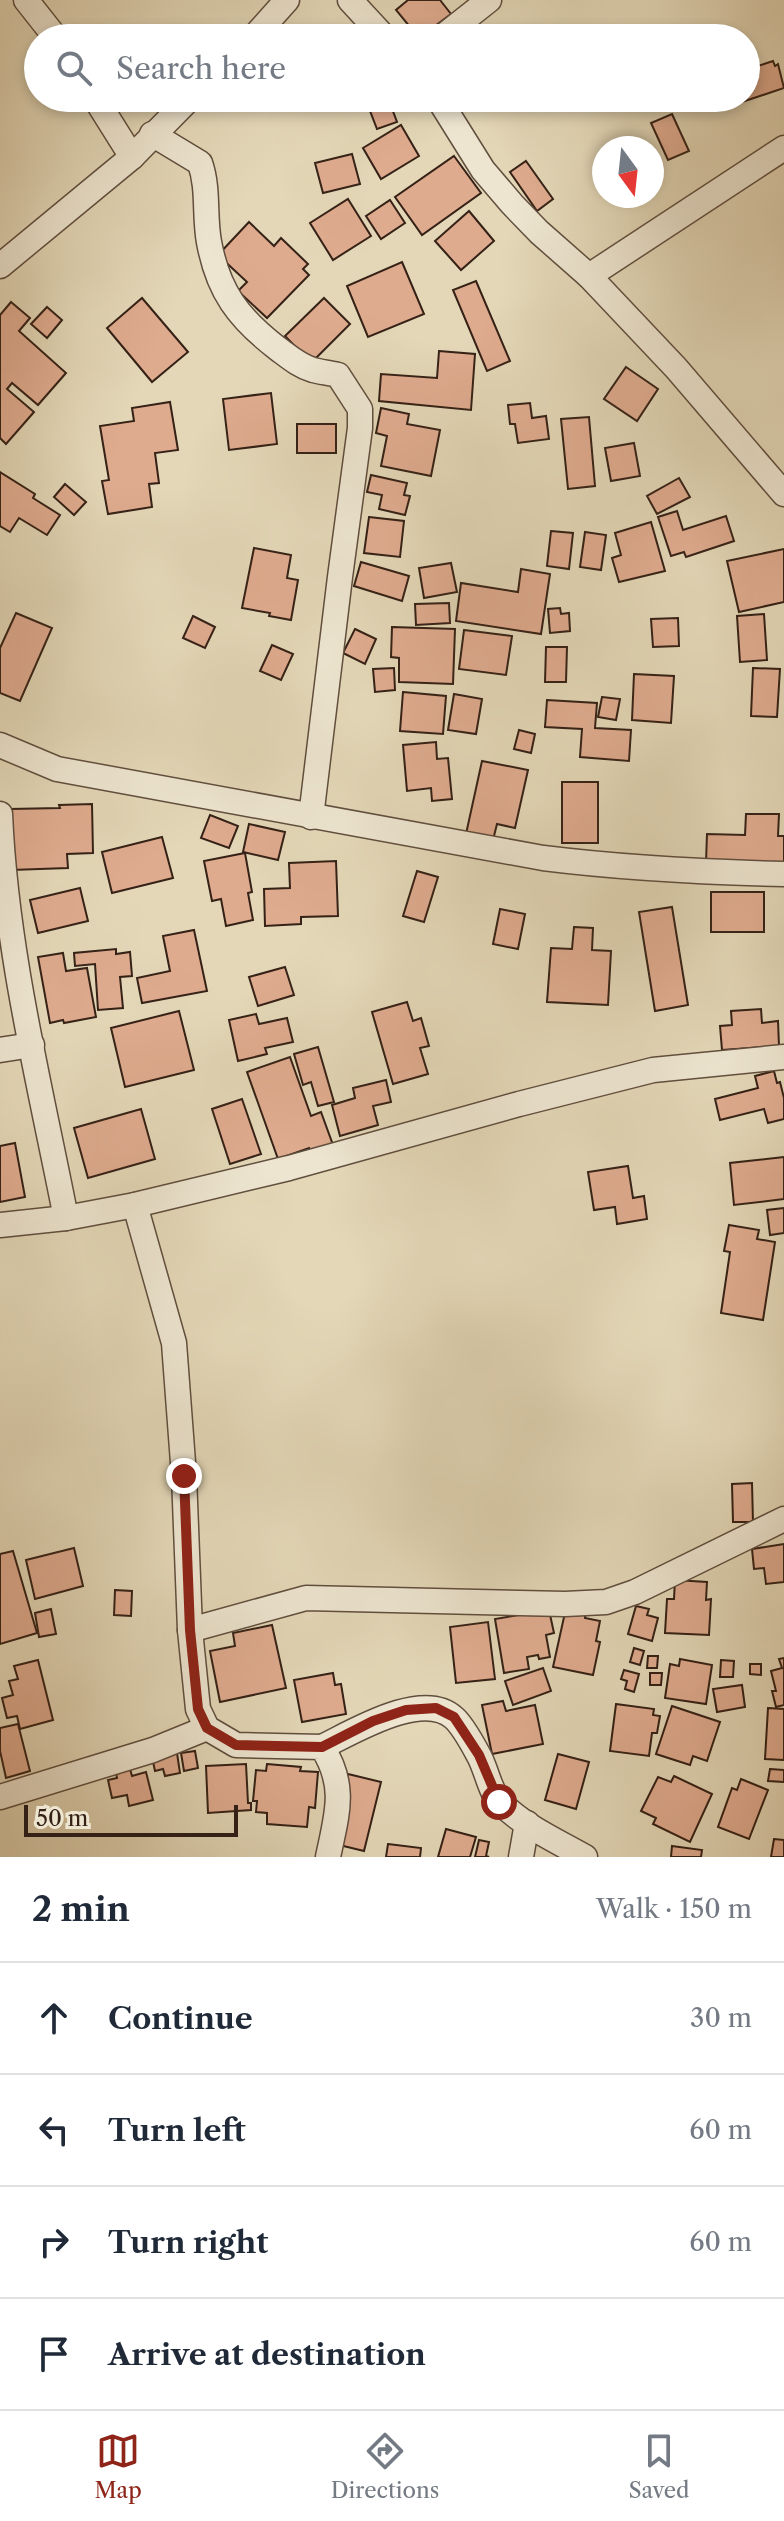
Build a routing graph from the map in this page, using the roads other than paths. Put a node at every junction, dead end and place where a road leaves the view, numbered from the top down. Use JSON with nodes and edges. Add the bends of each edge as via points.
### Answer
{"nodes":[{"id":1,"x":26,"y":0,"type":"edge"},
{"id":2,"x":287,"y":0,"type":"edge"},
{"id":3,"x":350,"y":0,"type":"edge"},
{"id":4,"x":489,"y":0,"type":"edge"},
{"id":5,"x":45,"y":24,"type":"edge"},
{"id":6,"x":266,"y":24,"type":"edge"},
{"id":7,"x":372,"y":24,"type":"edge"},
{"id":8,"x":459,"y":24,"type":"edge"},
{"id":9,"x":104,"y":112,"type":"edge"},
{"id":10,"x":175,"y":112,"type":"edge"},
{"id":11,"x":447,"y":112,"type":"edge"},
{"id":12,"x":152,"y":134,"type":"junction"},
{"id":13,"x":784,"y":148,"type":"edge"},
{"id":14,"x":132,"y":157,"type":"junction"},
{"id":15,"x":0,"y":266,"type":"edge"},
{"id":16,"x":589,"y":276,"type":"junction"},
{"id":17,"x":784,"y":494,"type":"edge"},
{"id":18,"x":0,"y":745,"type":"edge"},
{"id":19,"x":0,"y":814,"type":"edge"},
{"id":20,"x":311,"y":817,"type":"junction"},
{"id":21,"x":784,"y":874,"type":"edge"},
{"id":22,"x":32,"y":1045,"type":"junction"},
{"id":23,"x":0,"y":1050,"type":"edge"},
{"id":24,"x":784,"y":1057,"type":"edge"},
{"id":25,"x":135,"y":1205,"type":"junction"},
{"id":26,"x":66,"y":1218,"type":"junction"},
{"id":27,"x":0,"y":1225,"type":"edge"},
{"id":28,"x":784,"y":1519,"type":"edge"},
{"id":29,"x":190,"y":1630,"type":"junction"},
{"id":30,"x":207,"y":1728,"type":"junction"},
{"id":31,"x":322,"y":1747,"type":"junction"},
{"id":32,"x":0,"y":1797,"type":"edge"},
{"id":33,"x":527,"y":1823,"type":"junction"},
{"id":34,"x":328,"y":1857,"type":"edge"},
{"id":35,"x":521,"y":1857,"type":"edge"},
{"id":36,"x":585,"y":1857,"type":"edge"}],
"edges":[{"from":1,"to":5,"type":"street"},
{"from":2,"to":6,"type":"street"},
{"from":3,"to":7,"type":"street"},
{"from":4,"to":8,"type":"street"},
{"from":9,"to":14,"type":"street"},
{"from":10,"to":12,"type":"street"},
{"from":11,"to":16,"type":"street","via":[[512,204]]},
{"from":12,"to":14,"type":"street"},
{"from":12,"to":20,"type":"street","via":[[200,163],[206,179],[209,240],[232,307],[296,363],[338,375],[360,409]]},
{"from":13,"to":16,"type":"street"},
{"from":14,"to":15,"type":"street"},
{"from":16,"to":17,"type":"street"},
{"from":18,"to":20,"type":"street","via":[[57,769]]},
{"from":19,"to":22,"type":"street","via":[[2,871]]},
{"from":20,"to":21,"type":"street","via":[[601,865]]},
{"from":22,"to":23,"type":"street"},
{"from":22,"to":26,"type":"street"},
{"from":24,"to":25,"type":"street","via":[[653,1070]]},
{"from":25,"to":26,"type":"street"},
{"from":25,"to":29,"type":"street","via":[[174,1343]]},
{"from":26,"to":27,"type":"street"},
{"from":28,"to":29,"type":"street","via":[[606,1602],[306,1598]]},
{"from":29,"to":30,"type":"street","via":[[198,1709]]},
{"from":30,"to":31,"type":"street","via":[[236,1745]]},
{"from":30,"to":32,"type":"street"},
{"from":31,"to":33,"type":"street","via":[[373,1721],[406,1710],[436,1708],[454,1717],[479,1755],[499,1802]]},
{"from":31,"to":34,"type":"street","via":[[333,1764],[340,1799]]},
{"from":33,"to":35,"type":"street"},
{"from":33,"to":36,"type":"street"}]}
